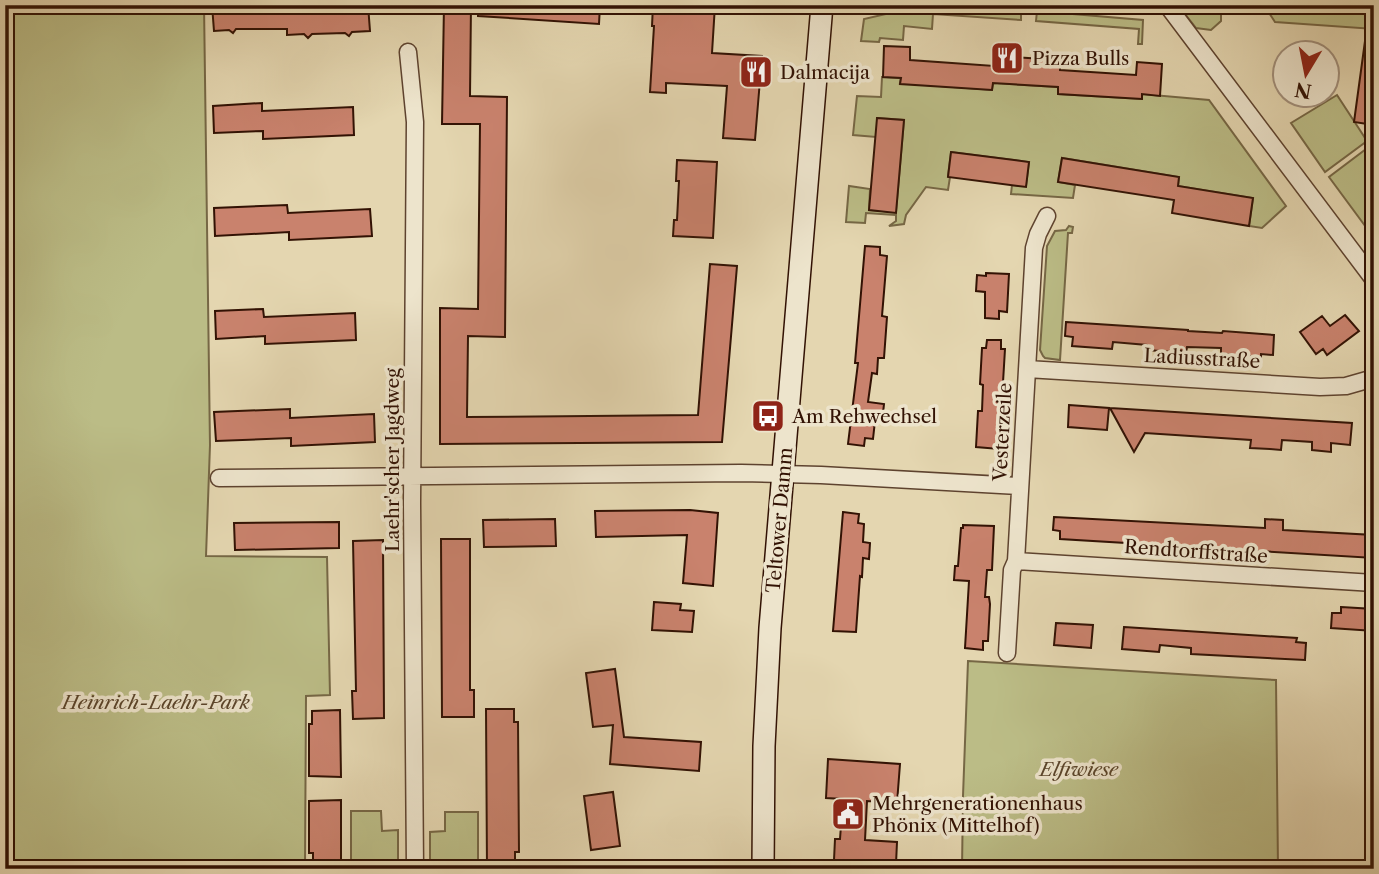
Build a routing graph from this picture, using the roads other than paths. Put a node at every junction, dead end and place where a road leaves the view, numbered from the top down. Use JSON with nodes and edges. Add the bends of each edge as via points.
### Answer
{"nodes":[{"id":1,"x":822,"y":5,"type":"edge"},
{"id":2,"x":1167,"y":5,"type":"edge"},
{"id":3,"x":408,"y":52,"type":"dead end"},
{"id":4,"x":1047,"y":216,"type":"dead end"},
{"id":5,"x":1374,"y":280,"type":"edge"},
{"id":6,"x":1027,"y":369,"type":"junction"},
{"id":7,"x":1374,"y":378,"type":"edge"},
{"id":8,"x":783,"y":474,"type":"junction"},
{"id":9,"x":412,"y":476,"type":"junction"},
{"id":10,"x":219,"y":478,"type":"dead end"},
{"id":11,"x":1020,"y":486,"type":"junction"},
{"id":12,"x":1016,"y":561,"type":"junction"},
{"id":13,"x":1374,"y":583,"type":"edge"},
{"id":14,"x":1007,"y":653,"type":"dead end"},
{"id":15,"x":415,"y":869,"type":"edge"},
{"id":16,"x":763,"y":869,"type":"edge"}],
"edges":[{"from":1,"to":8,"type":"main road","name":"Teltower Damm"},
{"from":2,"to":5,"type":"street"},
{"from":3,"to":9,"type":"street","name":"Laehr'scher Jagdweg","via":[[415,122]]},
{"from":4,"to":6,"type":"street","name":"Vesterzeile","via":[[1034,248]]},
{"from":6,"to":7,"type":"street","name":"Ladiusstraße","via":[[1320,387]]},
{"from":6,"to":11,"type":"street","name":"Vesterzeile"},
{"from":8,"to":9,"type":"street"},
{"from":8,"to":11,"type":"street"},
{"from":8,"to":16,"type":"main road","name":"Teltower Damm","via":[[764,746]]},
{"from":9,"to":10,"type":"street"},
{"from":9,"to":15,"type":"street","name":"Laehr'scher Jagdweg"},
{"from":11,"to":12,"type":"street","name":"Vesterzeile"},
{"from":12,"to":13,"type":"street","name":"Rendtorffstraße"},
{"from":12,"to":14,"type":"street","name":"Vesterzeile"}]}
